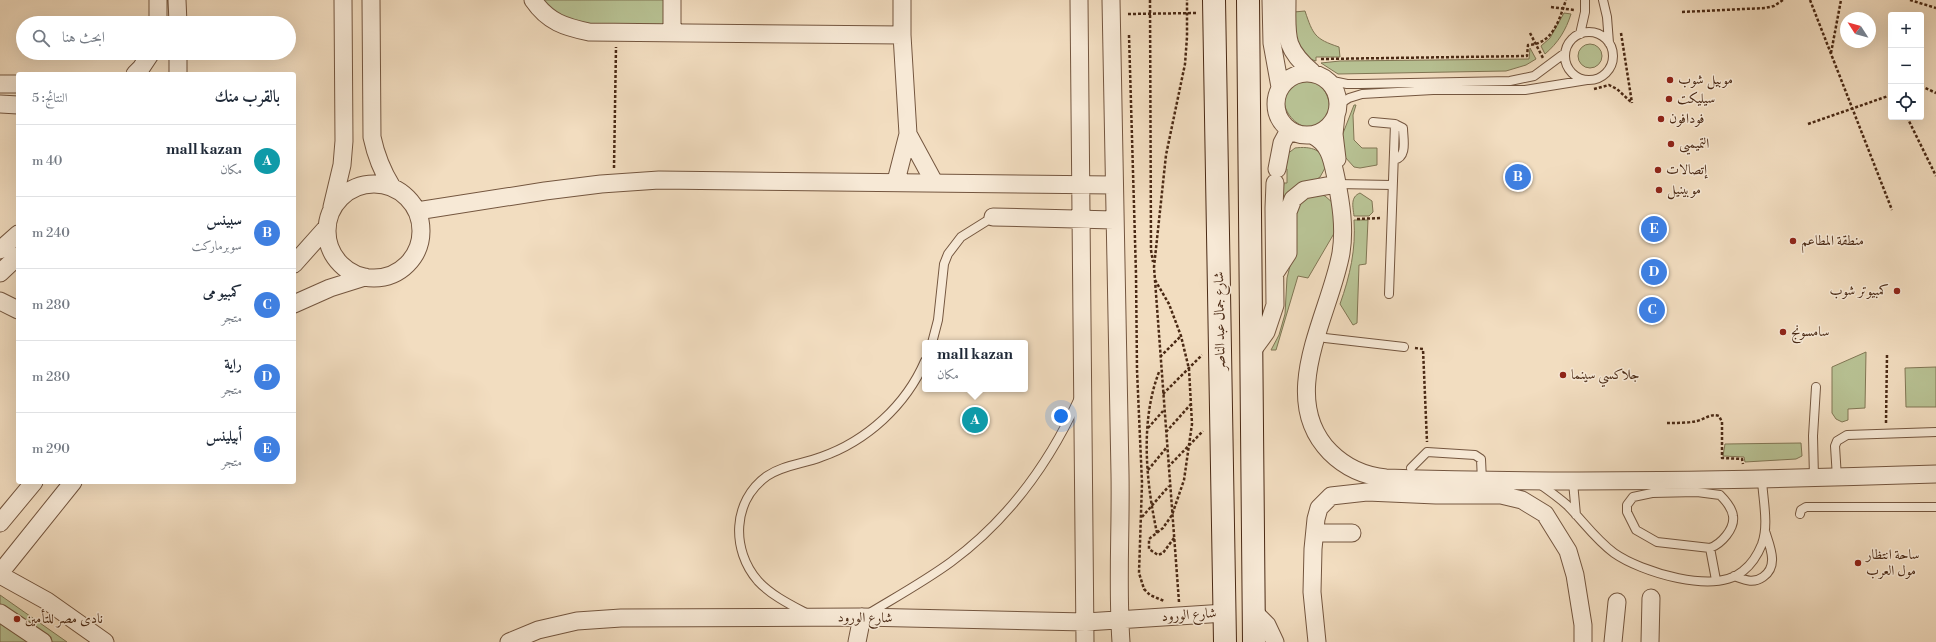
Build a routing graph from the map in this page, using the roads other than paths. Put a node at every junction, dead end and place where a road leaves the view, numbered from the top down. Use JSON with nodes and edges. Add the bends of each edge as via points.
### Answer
{"nodes":[{"id":1,"x":158,"y":0,"type":"edge"},
{"id":2,"x":177,"y":0,"type":"edge"},
{"id":3,"x":344,"y":0,"type":"edge"},
{"id":4,"x":371,"y":0,"type":"edge"},
{"id":5,"x":533,"y":0,"type":"edge"},
{"id":6,"x":672,"y":0,"type":"edge"},
{"id":7,"x":902,"y":0,"type":"edge"},
{"id":8,"x":1079,"y":0,"type":"edge"},
{"id":9,"x":1111,"y":0,"type":"edge"},
{"id":10,"x":1248,"y":0,"type":"edge"},
{"id":11,"x":1271,"y":0,"type":"edge"},
{"id":12,"x":1286,"y":0,"type":"edge"},
{"id":13,"x":1585,"y":0,"type":"edge"},
{"id":14,"x":1603,"y":0,"type":"edge"},
{"id":15,"x":1204,"y":6,"type":"edge"},
{"id":16,"x":158,"y":16,"type":"edge"},
{"id":17,"x":178,"y":16,"type":"edge"},
{"id":18,"x":672,"y":33,"type":"junction"},
{"id":19,"x":1580,"y":34,"type":"junction"},
{"id":20,"x":902,"y":35,"type":"junction"},
{"id":21,"x":1609,"y":43,"type":"junction"},
{"id":22,"x":1565,"y":52,"type":"junction"},
{"id":23,"x":146,"y":60,"type":"edge"},
{"id":24,"x":178,"y":60,"type":"edge"},
{"id":25,"x":137,"y":72,"type":"edge"},
{"id":26,"x":178,"y":72,"type":"edge"},
{"id":27,"x":1320,"y":76,"type":"junction"},
{"id":28,"x":1587,"y":80,"type":"junction"},
{"id":29,"x":0,"y":84,"type":"edge"},
{"id":30,"x":16,"y":84,"type":"edge"},
{"id":31,"x":1280,"y":88,"type":"junction"},
{"id":32,"x":0,"y":104,"type":"edge"},
{"id":33,"x":16,"y":105,"type":"edge"},
{"id":34,"x":1337,"y":110,"type":"junction"},
{"id":35,"x":1373,"y":122,"type":"dead end"},
{"id":36,"x":1289,"y":130,"type":"junction"},
{"id":37,"x":908,"y":134,"type":"junction"},
{"id":38,"x":1312,"y":135,"type":"junction"},
{"id":39,"x":896,"y":181,"type":"junction"},
{"id":40,"x":934,"y":182,"type":"junction"},
{"id":41,"x":1340,"y":184,"type":"junction"},
{"id":42,"x":1392,"y":184,"type":"junction"},
{"id":43,"x":1081,"y":185,"type":"junction"},
{"id":44,"x":1113,"y":185,"type":"junction"},
{"id":45,"x":392,"y":187,"type":"junction"},
{"id":46,"x":331,"y":210,"type":"junction"},
{"id":47,"x":417,"y":211,"type":"junction"},
{"id":48,"x":993,"y":217,"type":"joint"},
{"id":49,"x":1082,"y":220,"type":"junction"},
{"id":50,"x":1114,"y":220,"type":"junction"},
{"id":51,"x":327,"y":227,"type":"junction"},
{"id":52,"x":16,"y":236,"type":"edge"},
{"id":53,"x":0,"y":250,"type":"edge"},
{"id":54,"x":16,"y":258,"type":"edge"},
{"id":55,"x":296,"y":262,"type":"edge"},
{"id":56,"x":0,"y":273,"type":"edge"},
{"id":57,"x":1274,"y":273,"type":"junction"},
{"id":58,"x":365,"y":277,"type":"junction"},
{"id":59,"x":1389,"y":294,"type":"dead end"},
{"id":60,"x":0,"y":301,"type":"edge"},
{"id":61,"x":296,"y":303,"type":"edge"},
{"id":62,"x":16,"y":309,"type":"edge"},
{"id":63,"x":1325,"y":338,"type":"junction"},
{"id":64,"x":933,"y":340,"type":"edge"},
{"id":65,"x":1404,"y":347,"type":"road end"},
{"id":66,"x":1250,"y":354,"type":"junction"},
{"id":67,"x":922,"y":365,"type":"edge"},
{"id":68,"x":1816,"y":387,"type":"dead end"},
{"id":69,"x":1083,"y":388,"type":"junction"},
{"id":70,"x":1936,"y":432,"type":"edge"},
{"id":71,"x":1936,"y":464,"type":"edge"},
{"id":72,"x":1411,"y":468,"type":"junction"},
{"id":73,"x":1836,"y":472,"type":"junction"},
{"id":74,"x":1814,"y":473,"type":"junction"},
{"id":75,"x":1936,"y":474,"type":"edge"},
{"id":76,"x":1481,"y":477,"type":"junction"},
{"id":77,"x":1762,"y":480,"type":"junction"},
{"id":78,"x":1536,"y":482,"type":"junction"},
{"id":79,"x":1573,"y":482,"type":"junction"},
{"id":80,"x":32,"y":484,"type":"edge"},
{"id":81,"x":71,"y":484,"type":"edge"},
{"id":82,"x":1936,"y":507,"type":"edge"},
{"id":83,"x":1800,"y":514,"type":"dead end"},
{"id":84,"x":1576,"y":515,"type":"junction"},
{"id":85,"x":0,"y":524,"type":"edge"},
{"id":86,"x":1765,"y":531,"type":"junction"},
{"id":87,"x":1315,"y":533,"type":"junction"},
{"id":88,"x":1352,"y":533,"type":"dead end"},
{"id":89,"x":1710,"y":548,"type":"junction"},
{"id":90,"x":0,"y":574,"type":"edge"},
{"id":91,"x":1734,"y":576,"type":"junction"},
{"id":92,"x":1716,"y":580,"type":"junction"},
{"id":93,"x":1651,"y":598,"type":"dead end"},
{"id":94,"x":1617,"y":602,"type":"dead end"},
{"id":95,"x":0,"y":612,"type":"edge"},
{"id":96,"x":1254,"y":612,"type":"junction"},
{"id":97,"x":1225,"y":613,"type":"junction"},
{"id":98,"x":862,"y":617,"type":"junction"},
{"id":99,"x":814,"y":618,"type":"junction"},
{"id":100,"x":1119,"y":620,"type":"junction"},
{"id":101,"x":1086,"y":622,"type":"junction"},
{"id":102,"x":1318,"y":640,"type":"edge"},
{"id":103,"x":43,"y":642,"type":"edge"},
{"id":104,"x":105,"y":642,"type":"edge"},
{"id":105,"x":509,"y":642,"type":"edge"},
{"id":106,"x":857,"y":642,"type":"edge"},
{"id":107,"x":1085,"y":642,"type":"edge"},
{"id":108,"x":1121,"y":642,"type":"edge"},
{"id":109,"x":1225,"y":642,"type":"edge"},
{"id":110,"x":1254,"y":642,"type":"edge"},
{"id":111,"x":1275,"y":642,"type":"edge"},
{"id":112,"x":1583,"y":642,"type":"edge"},
{"id":113,"x":1613,"y":642,"type":"edge"},
{"id":114,"x":1650,"y":642,"type":"edge"}],
"edges":[{"from":1,"to":16,"type":"street"},
{"from":2,"to":17,"type":"street"},
{"from":3,"to":46,"type":"street","via":[[344,141],[339,180]]},
{"from":4,"to":45,"type":"street","via":[[372,137],[378,160]]},
{"from":5,"to":18,"type":"street","via":[[540,11],[563,26],[589,32]]},
{"from":6,"to":18,"type":"street"},
{"from":7,"to":20,"type":"street"},
{"from":8,"to":43,"type":"street"},
{"from":9,"to":44,"type":"street"},
{"from":10,"to":66,"type":"main road"},
{"from":11,"to":31,"type":"street","via":[[1272,43]]},
{"from":12,"to":27,"type":"street","via":[[1287,39],[1290,48],[1295,57]]},
{"from":13,"to":19,"type":"lane"},
{"from":14,"to":21,"type":"lane"},
{"from":15,"to":97,"type":"main road","name":"شارع جمال عبد الناصر"},
{"from":18,"to":20,"type":"street"},
{"from":19,"to":21,"type":"lane","via":[[1596,33]]},
{"from":19,"to":22,"type":"lane","via":[[1573,38]]},
{"from":20,"to":37,"type":"street"},
{"from":21,"to":28,"type":"lane","via":[[1614,58],[1608,72],[1595,80]]},
{"from":22,"to":27,"type":"lane","via":[[1534,76],[1510,81],[1360,84],[1337,83]]},
{"from":22,"to":28,"type":"lane","via":[[1568,68],[1579,78]]},
{"from":23,"to":25,"type":"street"},
{"from":24,"to":26,"type":"street"},
{"from":27,"to":31,"type":"street","via":[[1302,72],[1286,80]]},
{"from":27,"to":34,"type":"street","via":[[1334,87]]},
{"from":28,"to":34,"type":"lane","via":[[1525,90],[1433,90],[1362,94],[1349,98]]},
{"from":29,"to":30,"type":"street"},
{"from":31,"to":36,"type":"street","via":[[1275,106],[1282,124]]},
{"from":32,"to":33,"type":"street"},
{"from":34,"to":38,"type":"street","via":[[1331,124]]},
{"from":34,"to":41,"type":"street","via":[[1334,143]]},
{"from":35,"to":42,"type":"lane","via":[[1395,124],[1403,128],[1403,151],[1400,158],[1394,160]]},
{"from":36,"to":38,"type":"street","via":[[1300,135]]},
{"from":36,"to":57,"type":"street","via":[[1282,143],[1276,176]]},
{"from":37,"to":39,"type":"street"},
{"from":37,"to":40,"type":"street"},
{"from":38,"to":41,"type":"street","via":[[1328,150]]},
{"from":39,"to":40,"type":"street"},
{"from":39,"to":47,"type":"street","via":[[659,180],[545,191]]},
{"from":40,"to":43,"type":"street"},
{"from":41,"to":42,"type":"lane"},
{"from":41,"to":57,"type":"street","via":[[1304,190],[1293,199],[1288,212],[1288,253]]},
{"from":41,"to":63,"type":"street","via":[[1348,219],[1345,262]]},
{"from":41,"to":76,"type":"street","via":[[1343,219],[1341,252],[1306,379],[1308,415],[1315,431],[1338,459],[1352,469],[1369,476]]},
{"from":42,"to":59,"type":"lane"},
{"from":43,"to":44,"type":"street"},
{"from":43,"to":49,"type":"street"},
{"from":44,"to":50,"type":"street"},
{"from":45,"to":46,"type":"street","via":[[369,184],[357,187],[342,196]]},
{"from":45,"to":47,"type":"street","via":[[411,201]]},
{"from":46,"to":51,"type":"street"},
{"from":47,"to":58,"type":"street","via":[[421,236],[411,260],[391,275]]},
{"from":48,"to":49,"type":"street"},
{"from":48,"to":64,"type":"lane","via":[[961,237],[948,254],[944,264],[938,320]]},
{"from":49,"to":50,"type":"street"},
{"from":49,"to":69,"type":"street"},
{"from":50,"to":100,"type":"street","via":[[1121,503]]},
{"from":51,"to":55,"type":"street"},
{"from":51,"to":58,"type":"street","via":[[328,244],[336,260],[349,271]]},
{"from":52,"to":53,"type":"street"},
{"from":54,"to":56,"type":"street"},
{"from":57,"to":66,"type":"street","via":[[1273,314],[1266,332]]},
{"from":58,"to":61,"type":"street","via":[[330,288]]},
{"from":60,"to":62,"type":"street"},
{"from":63,"to":65,"type":"lane"},
{"from":63,"to":72,"type":"street","via":[[1315,390],[1319,414],[1329,433],[1342,450],[1361,463]]},
{"from":66,"to":96,"type":"main road"},
{"from":67,"to":99,"type":"lane","via":[[905,396],[870,431],[822,457],[775,471],[757,485],[745,503],[738,523],[741,550],[748,566],[770,592]]},
{"from":68,"to":74,"type":"lane"},
{"from":69,"to":98,"type":"lane","via":[[1059,439],[1025,490],[994,525],[946,565]]},
{"from":69,"to":101,"type":"street"},
{"from":70,"to":73,"type":"lane","via":[[1847,435],[1835,446]]},
{"from":71,"to":73,"type":"street"},
{"from":72,"to":76,"type":"street"},
{"from":72,"to":76,"type":"lane","via":[[1427,452],[1475,455],[1481,459]]},
{"from":73,"to":74,"type":"street"},
{"from":73,"to":75,"type":"street"},
{"from":74,"to":76,"type":"street","via":[[1744,470]]},
{"from":74,"to":77,"type":"street"},
{"from":76,"to":78,"type":"street"},
{"from":77,"to":79,"type":"street"},
{"from":77,"to":86,"type":"lane"},
{"from":78,"to":79,"type":"street"},
{"from":78,"to":84,"type":"lane"},
{"from":79,"to":84,"type":"lane"},
{"from":80,"to":85,"type":"street"},
{"from":81,"to":90,"type":"street"},
{"from":82,"to":83,"type":"lane","via":[[1806,507]]},
{"from":84,"to":92,"type":"lane","via":[[1594,536],[1628,561],[1659,575],[1697,581]]},
{"from":86,"to":91,"type":"lane","via":[[1754,560]]},
{"from":86,"to":91,"type":"lane","via":[[1773,559],[1770,572],[1758,580],[1748,582]]},
{"from":87,"to":88,"type":"street"},
{"from":87,"to":102,"type":"street","via":[[1312,592]]},
{"from":87,"to":112,"type":"street","via":[[1319,508],[1331,496],[1367,492],[1501,495],[1522,500],[1545,514],[1568,551],[1575,575],[1583,625]]},
{"from":89,"to":89,"type":"lane","via":[[1657,542],[1636,530],[1627,512],[1627,505],[1633,497],[1652,493],[1720,494],[1728,503],[1734,517],[1730,530],[1718,545]]},
{"from":89,"to":92,"type":"lane"},
{"from":90,"to":104,"type":"street","via":[[47,601]]},
{"from":91,"to":92,"type":"lane"},
{"from":93,"to":114,"type":"street"},
{"from":94,"to":113,"type":"street"},
{"from":95,"to":103,"type":"street"},
{"from":96,"to":110,"type":"main road"},
{"from":96,"to":111,"type":"street","via":[[1267,625]]},
{"from":97,"to":100,"type":"street","name":"شارع الورود","via":[[1180,605]]},
{"from":97,"to":109,"type":"main road","name":"شارع جمال عبد الناصر"},
{"from":98,"to":99,"type":"street","name":"شارع الورود"},
{"from":98,"to":101,"type":"street","name":"شارع الورود"},
{"from":98,"to":106,"type":"street"},
{"from":99,"to":105,"type":"street","name":"شارع الورود","via":[[621,618],[577,621],[538,630]]},
{"from":100,"to":101,"type":"street","name":"شارع الورود"},
{"from":100,"to":108,"type":"street"},
{"from":101,"to":107,"type":"street"}]}
